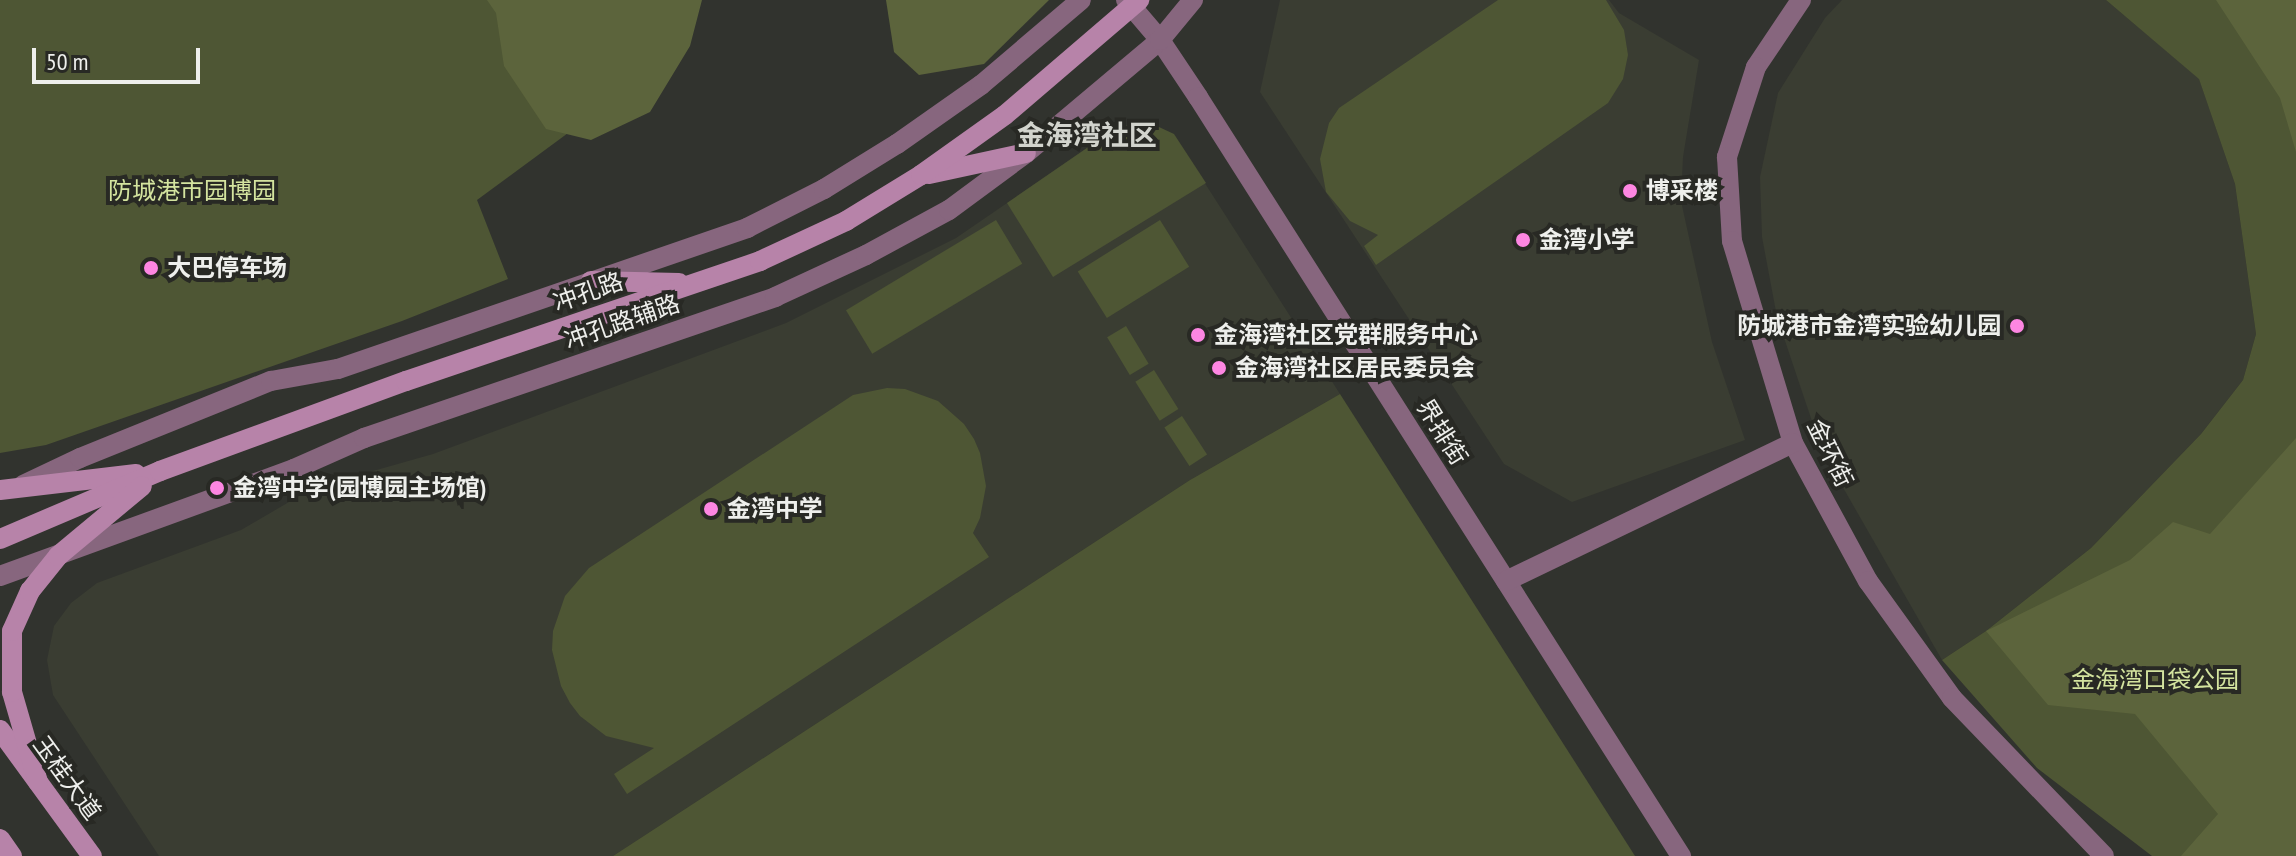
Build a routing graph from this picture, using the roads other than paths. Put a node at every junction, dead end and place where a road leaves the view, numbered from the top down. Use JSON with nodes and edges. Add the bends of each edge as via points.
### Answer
{"nodes":[{"id":1,"x":1081,"y":0,"type":"edge"},
{"id":2,"x":1193,"y":0,"type":"edge"},
{"id":3,"x":1801,"y":0,"type":"edge"},
{"id":4,"x":1133,"y":3,"type":"edge"},
{"id":5,"x":1160,"y":40,"type":"junction"},
{"id":6,"x":1026,"y":153,"type":"junction"},
{"id":7,"x":921,"y":175,"type":"junction"},
{"id":8,"x":591,"y":281,"type":"junction"},
{"id":9,"x":695,"y":283,"type":"junction"},
{"id":10,"x":1793,"y":443,"type":"junction"},
{"id":11,"x":160,"y":471,"type":"junction"},
{"id":12,"x":5,"y":492,"type":"edge"},
{"id":13,"x":0,"y":539,"type":"edge"},
{"id":14,"x":58,"y":556,"type":"junction"},
{"id":15,"x":0,"y":576,"type":"edge"},
{"id":16,"x":1506,"y":581,"type":"junction"},
{"id":17,"x":0,"y":730,"type":"edge"},
{"id":18,"x":38,"y":782,"type":"junction"},
{"id":19,"x":0,"y":839,"type":"edge"},
{"id":20,"x":12,"y":856,"type":"edge"},
{"id":21,"x":92,"y":856,"type":"edge"},
{"id":22,"x":1681,"y":856,"type":"edge"},
{"id":23,"x":2104,"y":856,"type":"edge"}],
"edges":[{"from":1,"to":8,"type":"street","name":"冲孔路辅路","via":[[981,85],[824,189],[747,228]]},
{"from":2,"to":5,"type":"street","name":"冲孔路辅路"},
{"from":3,"to":10,"type":"street","name":"金环街","via":[[1756,67],[1727,157],[1732,241]]},
{"from":4,"to":5,"type":"street","name":"界排街"},
{"from":4,"to":7,"type":"main road","name":"冲孔路","via":[[1005,115]]},
{"from":5,"to":6,"type":"street","name":"冲孔路辅路"},
{"from":5,"to":16,"type":"street","name":"界排街"},
{"from":6,"to":7,"type":"main road"},
{"from":6,"to":14,"type":"street","name":"冲孔路辅路","via":[[949,210],[775,297],[364,438],[280,475]]},
{"from":7,"to":9,"type":"main road","name":"冲孔路","via":[[846,221],[760,261]]},
{"from":8,"to":9,"type":"main road"},
{"from":8,"to":12,"type":"street","name":"冲孔路辅路","via":[[338,369],[271,381]]},
{"from":9,"to":11,"type":"main road","name":"冲孔路"},
{"from":10,"to":16,"type":"street"},
{"from":10,"to":23,"type":"street","name":"金环街","via":[[1868,581],[1952,698]]},
{"from":11,"to":12,"type":"main road"},
{"from":11,"to":13,"type":"main road","name":"冲孔路"},
{"from":11,"to":14,"type":"main road"},
{"from":14,"to":15,"type":"street","name":"冲孔路辅路"},
{"from":14,"to":18,"type":"main road","via":[[30,591],[12,631],[12,692]]},
{"from":16,"to":22,"type":"street","name":"界排街"},
{"from":17,"to":18,"type":"main road","name":"玉桂大道"},
{"from":18,"to":21,"type":"main road","name":"玉桂大道"},
{"from":19,"to":20,"type":"main road"}]}
